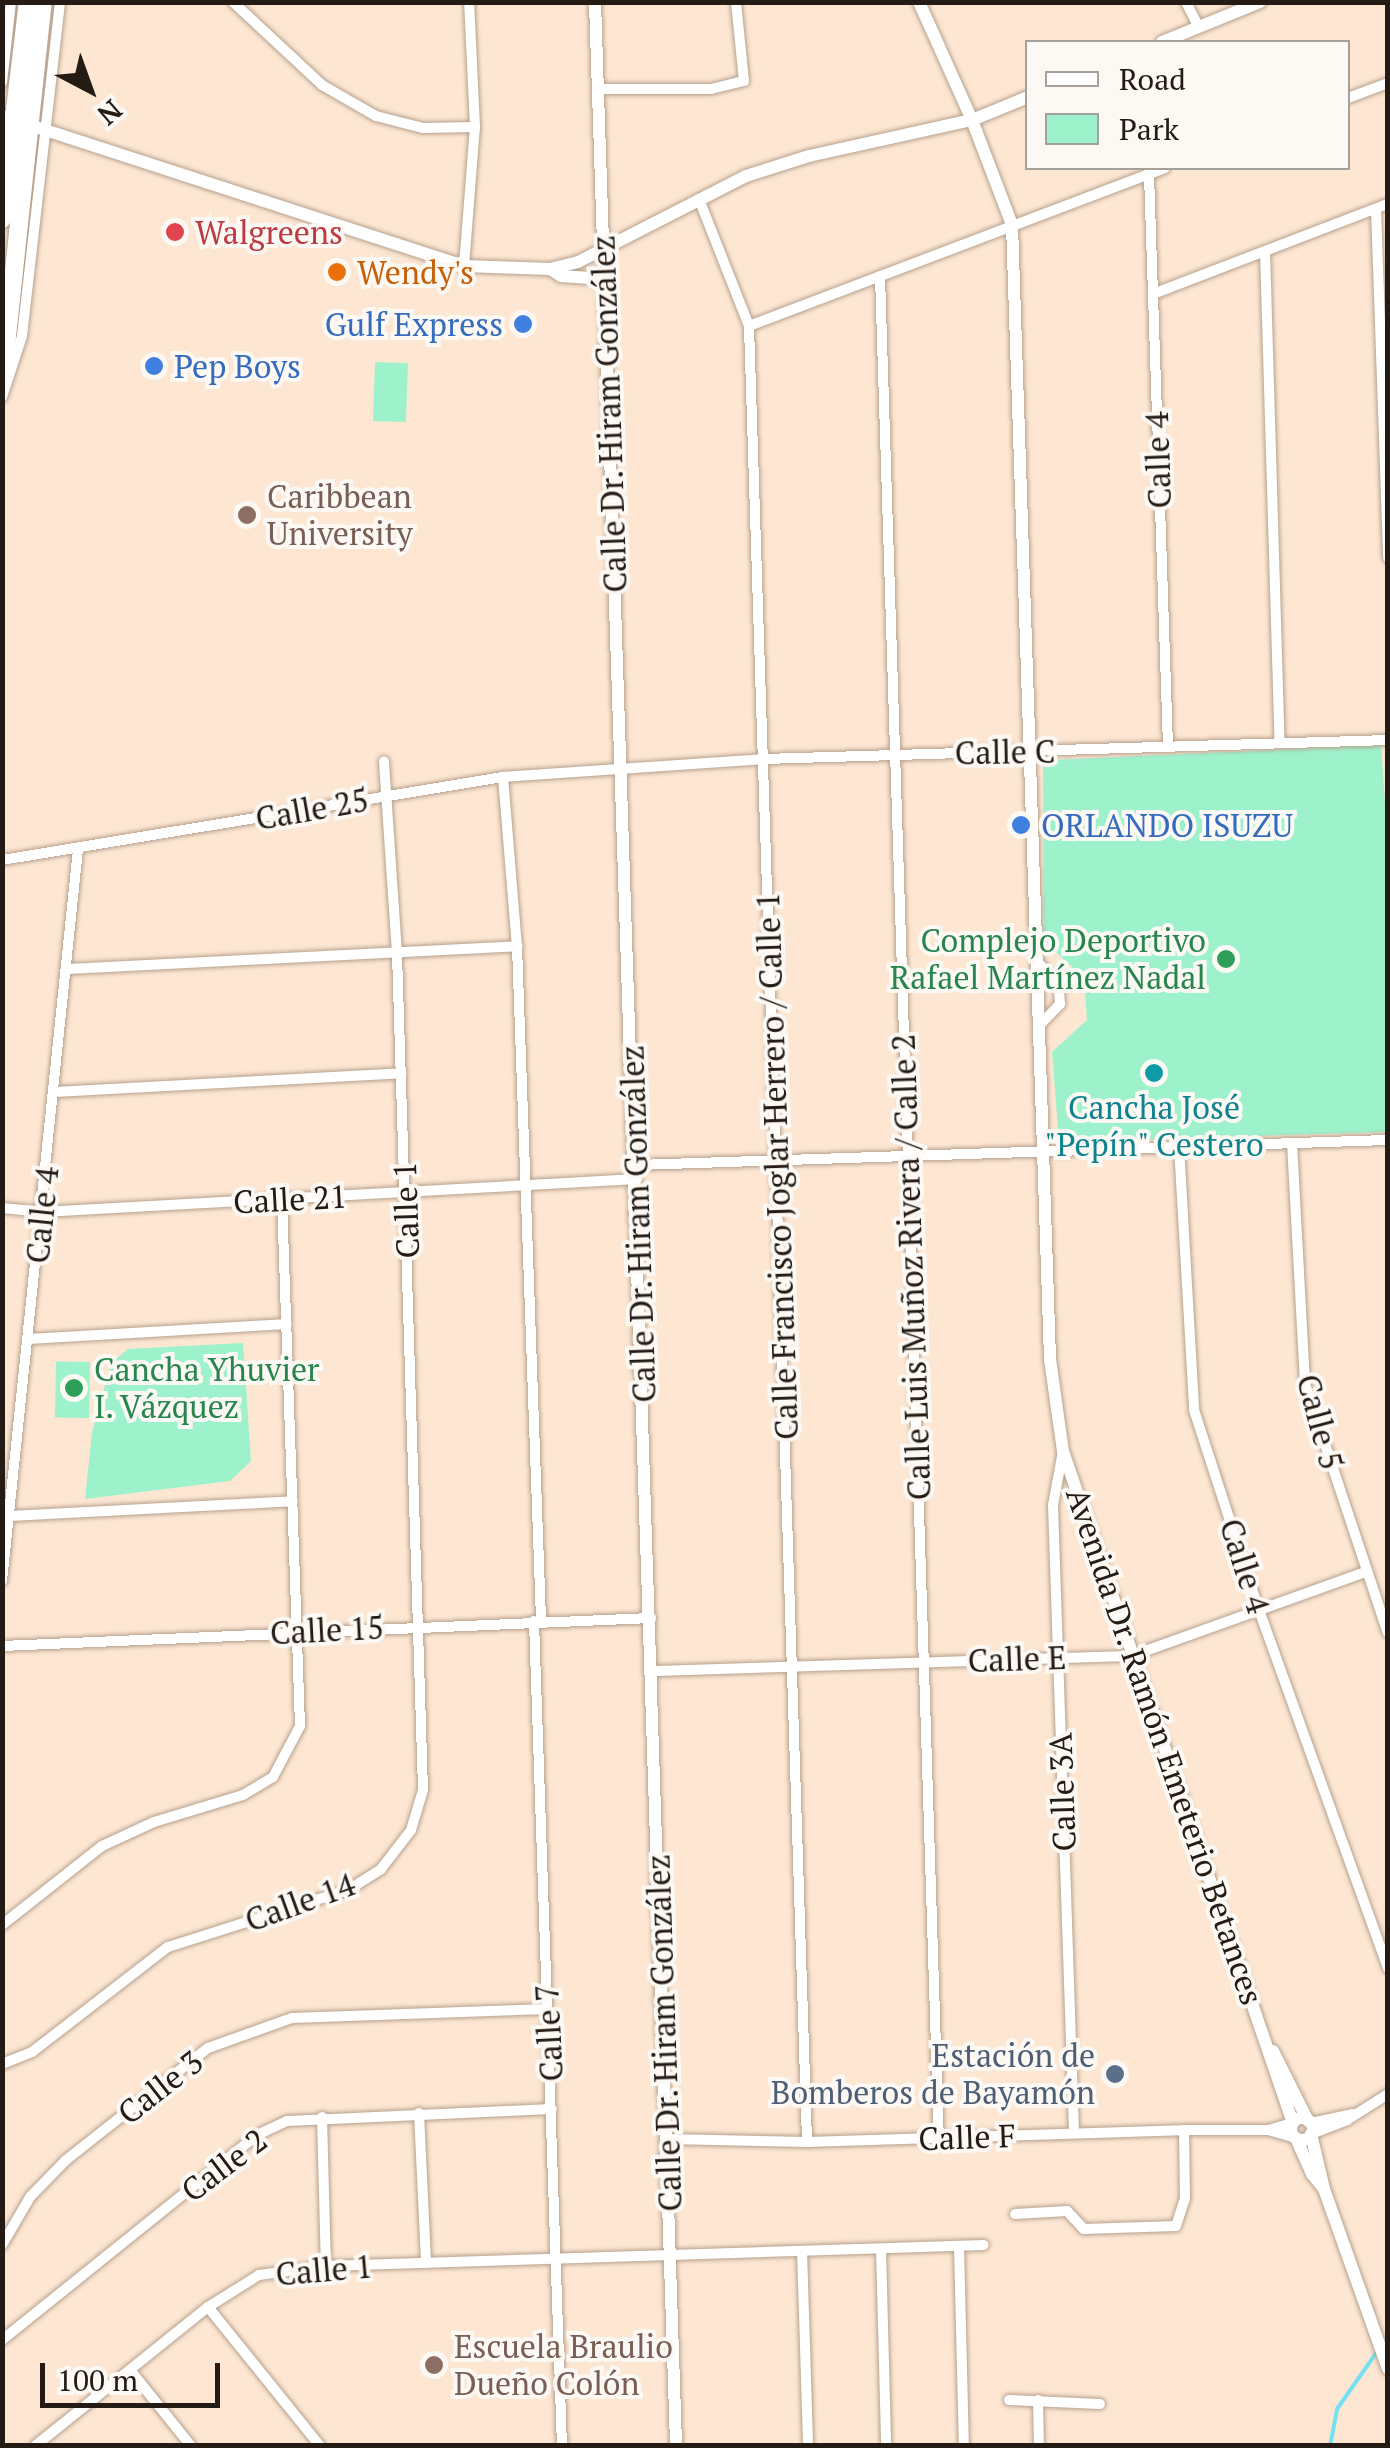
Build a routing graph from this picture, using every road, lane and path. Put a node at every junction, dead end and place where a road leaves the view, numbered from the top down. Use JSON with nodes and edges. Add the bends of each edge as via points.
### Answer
{"nodes":[{"id":1,"x":11,"y":2,"type":"edge"},
{"id":2,"x":28,"y":2,"type":"edge"},
{"id":3,"x":43,"y":2,"type":"edge"},
{"id":4,"x":60,"y":2,"type":"edge"},
{"id":5,"x":233,"y":2,"type":"edge"},
{"id":6,"x":470,"y":2,"type":"edge"},
{"id":7,"x":595,"y":2,"type":"edge"},
{"id":8,"x":736,"y":2,"type":"edge"},
{"id":9,"x":919,"y":2,"type":"edge"},
{"id":10,"x":1186,"y":2,"type":"edge"},
{"id":11,"x":1260,"y":2,"type":"edge"},
{"id":12,"x":1198,"y":28,"type":"junction"},
{"id":13,"x":1167,"y":40,"type":"edge"},
{"id":14,"x":2,"y":82,"type":"edge"},
{"id":15,"x":1388,"y":82,"type":"edge"},
{"id":16,"x":598,"y":89,"type":"junction"},
{"id":17,"x":1350,"y":97,"type":"edge"},
{"id":18,"x":1025,"y":98,"type":"edge"},
{"id":19,"x":972,"y":120,"type":"junction"},
{"id":20,"x":23,"y":122,"type":"edge"},
{"id":21,"x":475,"y":127,"type":"junction"},
{"id":22,"x":1160,"y":170,"type":"edge"},
{"id":23,"x":1149,"y":174,"type":"junction"},
{"id":24,"x":699,"y":199,"type":"junction"},
{"id":25,"x":1382,"y":206,"type":"edge"},
{"id":26,"x":2,"y":219,"type":"edge"},
{"id":27,"x":1012,"y":225,"type":"junction"},
{"id":28,"x":602,"y":250,"type":"junction"},
{"id":29,"x":1264,"y":251,"type":"junction"},
{"id":30,"x":464,"y":266,"type":"junction"},
{"id":31,"x":550,"y":269,"type":"junction"},
{"id":32,"x":880,"y":276,"type":"junction"},
{"id":33,"x":604,"y":286,"type":"junction"},
{"id":34,"x":1153,"y":294,"type":"junction"},
{"id":35,"x":749,"y":326,"type":"junction"},
{"id":36,"x":2,"y":383,"type":"edge"},
{"id":37,"x":2,"y":398,"type":"edge"},
{"id":38,"x":1388,"y":558,"type":"edge"},
{"id":39,"x":1388,"y":740,"type":"edge"},
{"id":40,"x":1280,"y":744,"type":"junction"},
{"id":41,"x":1168,"y":747,"type":"junction"},
{"id":42,"x":1031,"y":752,"type":"junction"},
{"id":43,"x":895,"y":754,"type":"junction"},
{"id":44,"x":764,"y":759,"type":"junction"},
{"id":45,"x":384,"y":762,"type":"dead end"},
{"id":46,"x":623,"y":768,"type":"junction"},
{"id":47,"x":503,"y":777,"type":"junction"},
{"id":48,"x":390,"y":796,"type":"junction"},
{"id":49,"x":78,"y":849,"type":"junction"},
{"id":50,"x":2,"y":860,"type":"edge"},
{"id":51,"x":517,"y":946,"type":"junction"},
{"id":52,"x":398,"y":953,"type":"junction"},
{"id":53,"x":1038,"y":963,"type":"junction"},
{"id":54,"x":68,"y":969,"type":"junction"},
{"id":55,"x":1040,"y":1025,"type":"junction"},
{"id":56,"x":401,"y":1073,"type":"junction"},
{"id":57,"x":55,"y":1092,"type":"junction"},
{"id":58,"x":1388,"y":1140,"type":"edge"},
{"id":59,"x":1292,"y":1143,"type":"junction"},
{"id":60,"x":1179,"y":1146,"type":"junction"},
{"id":61,"x":1044,"y":1150,"type":"junction"},
{"id":62,"x":908,"y":1155,"type":"junction"},
{"id":63,"x":776,"y":1159,"type":"junction"},
{"id":64,"x":637,"y":1172,"type":"junction"},
{"id":65,"x":525,"y":1186,"type":"junction"},
{"id":66,"x":405,"y":1192,"type":"junction"},
{"id":67,"x":282,"y":1200,"type":"junction"},
{"id":68,"x":2,"y":1208,"type":"edge"},
{"id":69,"x":42,"y":1212,"type":"junction"},
{"id":70,"x":287,"y":1324,"type":"junction"},
{"id":71,"x":29,"y":1340,"type":"junction"},
{"id":72,"x":1063,"y":1451,"type":"junction"},
{"id":73,"x":293,"y":1501,"type":"junction"},
{"id":74,"x":10,"y":1516,"type":"junction"},
{"id":75,"x":1366,"y":1572,"type":"junction"},
{"id":76,"x":2,"y":1581,"type":"edge"},
{"id":77,"x":1260,"y":1610,"type":"junction"},
{"id":78,"x":651,"y":1618,"type":"junction"},
{"id":79,"x":538,"y":1621,"type":"junction"},
{"id":80,"x":419,"y":1625,"type":"junction"},
{"id":81,"x":297,"y":1631,"type":"junction"},
{"id":82,"x":1388,"y":1632,"type":"edge"},
{"id":83,"x":2,"y":1646,"type":"edge"},
{"id":84,"x":1130,"y":1656,"type":"junction"},
{"id":85,"x":1057,"y":1658,"type":"junction"},
{"id":86,"x":924,"y":1662,"type":"junction"},
{"id":87,"x":793,"y":1666,"type":"junction"},
{"id":88,"x":653,"y":1671,"type":"junction"},
{"id":89,"x":2,"y":1924,"type":"edge"},
{"id":90,"x":1388,"y":1969,"type":"edge"},
{"id":91,"x":547,"y":2010,"type":"junction"},
{"id":92,"x":1267,"y":2040,"type":"junction"},
{"id":93,"x":2,"y":2064,"type":"edge"},
{"id":94,"x":1388,"y":2094,"type":"edge"},
{"id":95,"x":552,"y":2109,"type":"junction"},
{"id":96,"x":419,"y":2113,"type":"junction"},
{"id":97,"x":322,"y":2117,"type":"junction"},
{"id":98,"x":1293,"y":2124,"type":"junction"},
{"id":99,"x":1310,"y":2126,"type":"junction"},
{"id":100,"x":1184,"y":2130,"type":"junction"},
{"id":101,"x":1268,"y":2130,"type":"junction"},
{"id":102,"x":1074,"y":2133,"type":"junction"},
{"id":103,"x":1296,"y":2138,"type":"junction"},
{"id":104,"x":939,"y":2139,"type":"junction"},
{"id":105,"x":667,"y":2140,"type":"junction"},
{"id":106,"x":807,"y":2142,"type":"junction"},
{"id":107,"x":1324,"y":2189,"type":"junction"},
{"id":108,"x":1015,"y":2214,"type":"dead end"},
{"id":109,"x":2,"y":2245,"type":"edge"},
{"id":110,"x":984,"y":2245,"type":"dead end"},
{"id":111,"x":959,"y":2246,"type":"junction"},
{"id":112,"x":880,"y":2249,"type":"junction"},
{"id":113,"x":802,"y":2251,"type":"junction"},
{"id":114,"x":671,"y":2256,"type":"junction"},
{"id":115,"x":558,"y":2259,"type":"junction"},
{"id":116,"x":426,"y":2263,"type":"junction"},
{"id":117,"x":326,"y":2266,"type":"junction"},
{"id":118,"x":208,"y":2307,"type":"junction"},
{"id":119,"x":2,"y":2340,"type":"edge"},
{"id":120,"x":1388,"y":2368,"type":"edge"},
{"id":121,"x":130,"y":2370,"type":"junction"},
{"id":122,"x":1009,"y":2400,"type":"dead end"},
{"id":123,"x":1038,"y":2400,"type":"junction"},
{"id":124,"x":1100,"y":2404,"type":"dead end"},
{"id":125,"x":35,"y":2446,"type":"edge"},
{"id":126,"x":191,"y":2446,"type":"edge"},
{"id":127,"x":320,"y":2446,"type":"edge"},
{"id":128,"x":562,"y":2446,"type":"edge"},
{"id":129,"x":676,"y":2446,"type":"edge"},
{"id":130,"x":808,"y":2446,"type":"edge"},
{"id":131,"x":886,"y":2446,"type":"edge"},
{"id":132,"x":964,"y":2446,"type":"edge"},
{"id":133,"x":1039,"y":2446,"type":"edge"}],
"edges":[{"from":1,"to":14,"type":"street"},
{"from":2,"to":20,"type":"main road"},
{"from":3,"to":20,"type":"main road"},
{"from":4,"to":20,"type":"street"},
{"from":5,"to":21,"type":"street","via":[[322,85],[376,116],[423,128]]},
{"from":6,"to":21,"type":"street"},
{"from":7,"to":16,"type":"street","name":"Calle Dr. Hiram González"},
{"from":8,"to":16,"type":"street","via":[[744,82],[711,89]]},
{"from":9,"to":19,"type":"street","name":"Avenida Dr. Ramón Emeterio Betances"},
{"from":10,"to":12,"type":"street"},
{"from":11,"to":12,"type":"street"},
{"from":12,"to":13,"type":"street"},
{"from":15,"to":17,"type":"street"},
{"from":16,"to":28,"type":"street","name":"Calle Dr. Hiram González"},
{"from":18,"to":19,"type":"street"},
{"from":19,"to":24,"type":"street","via":[[810,156]]},
{"from":19,"to":27,"type":"street","name":"Avenida Dr. Ramón Emeterio Betances"},
{"from":20,"to":26,"type":"main road"},
{"from":20,"to":30,"type":"street"},
{"from":20,"to":36,"type":"main road"},
{"from":20,"to":37,"type":"street","via":[[22,336]]},
{"from":21,"to":30,"type":"street"},
{"from":22,"to":23,"type":"street"},
{"from":23,"to":27,"type":"street"},
{"from":23,"to":34,"type":"street","name":"Calle 4"},
{"from":24,"to":28,"type":"street"},
{"from":24,"to":35,"type":"street","name":"Calle Francisco Joglar Herrero / Calle 1"},
{"from":25,"to":29,"type":"street"},
{"from":25,"to":38,"type":"street"},
{"from":27,"to":32,"type":"street"},
{"from":27,"to":42,"type":"street","name":"Avenida Dr. Ramón Emeterio Betances"},
{"from":28,"to":31,"type":"street"},
{"from":28,"to":33,"type":"street","name":"Calle Dr. Hiram González"},
{"from":29,"to":34,"type":"street"},
{"from":29,"to":40,"type":"street"},
{"from":30,"to":31,"type":"street"},
{"from":31,"to":33,"type":"street"},
{"from":32,"to":35,"type":"street"},
{"from":32,"to":43,"type":"street","name":"Calle Luis Muñoz Rivera / Calle 2"},
{"from":33,"to":46,"type":"street","name":"Calle Dr. Hiram González"},
{"from":34,"to":41,"type":"street","name":"Calle 4"},
{"from":35,"to":44,"type":"street","name":"Calle Francisco Joglar Herrero / Calle 1"},
{"from":39,"to":40,"type":"street","name":"Calle C"},
{"from":40,"to":41,"type":"street","name":"Calle C"},
{"from":41,"to":42,"type":"street","name":"Calle C"},
{"from":42,"to":43,"type":"street","name":"Calle C"},
{"from":42,"to":53,"type":"street","name":"Avenida Dr. Ramón Emeterio Betances"},
{"from":43,"to":44,"type":"street","name":"Calle C"},
{"from":43,"to":62,"type":"street","name":"Calle Luis Muñoz Rivera / Calle 2"},
{"from":44,"to":46,"type":"street","name":"Calle C"},
{"from":44,"to":63,"type":"street","name":"Calle Francisco Joglar Herrero / Calle 1"},
{"from":45,"to":48,"type":"street","name":"Calle 1"},
{"from":46,"to":47,"type":"street","name":"Calle 25"},
{"from":46,"to":64,"type":"street","name":"Calle Dr. Hiram González"},
{"from":47,"to":48,"type":"street","name":"Calle 25"},
{"from":47,"to":51,"type":"street","name":"Calle 7"},
{"from":48,"to":49,"type":"street","name":"Calle 25"},
{"from":48,"to":52,"type":"street","name":"Calle 1"},
{"from":49,"to":50,"type":"street","name":"Calle 25"},
{"from":49,"to":54,"type":"street","name":"Calle 4"},
{"from":51,"to":52,"type":"street"},
{"from":51,"to":65,"type":"street","name":"Calle 7"},
{"from":52,"to":54,"type":"street"},
{"from":52,"to":56,"type":"street","name":"Calle 1"},
{"from":53,"to":55,"type":"street","name":"Avenida Dr. Ramón Emeterio Betances"},
{"from":53,"to":55,"type":"street","via":[[1058,980],[1060,1004]]},
{"from":54,"to":57,"type":"street","name":"Calle 4"},
{"from":55,"to":61,"type":"street","name":"Avenida Dr. Ramón Emeterio Betances"},
{"from":56,"to":57,"type":"street"},
{"from":56,"to":66,"type":"street","name":"Calle 1"},
{"from":57,"to":69,"type":"street","name":"Calle 4"},
{"from":58,"to":59,"type":"street","name":"Calle 21"},
{"from":59,"to":60,"type":"street","name":"Calle 21"},
{"from":59,"to":75,"type":"street","name":"Calle 5","via":[[1305,1384]]},
{"from":60,"to":61,"type":"street","name":"Calle 21"},
{"from":60,"to":77,"type":"street","name":"Calle 4","via":[[1194,1410]]},
{"from":61,"to":62,"type":"street","name":"Calle 21"},
{"from":61,"to":72,"type":"street","name":"Avenida Dr. Ramón Emeterio Betances","via":[[1050,1359]]},
{"from":62,"to":63,"type":"street","name":"Calle 21"},
{"from":62,"to":86,"type":"street","name":"Calle Luis Muñoz Rivera / Calle 2"},
{"from":63,"to":64,"type":"street","name":"Calle 21"},
{"from":63,"to":87,"type":"street","name":"Calle Francisco Joglar Herrero / Calle 1"},
{"from":64,"to":65,"type":"street","name":"Calle 21"},
{"from":64,"to":78,"type":"street","name":"Calle Dr. Hiram González"},
{"from":65,"to":66,"type":"street","name":"Calle 21"},
{"from":65,"to":79,"type":"street","name":"Calle 7"},
{"from":66,"to":67,"type":"street","name":"Calle 21"},
{"from":66,"to":80,"type":"street","name":"Calle 1"},
{"from":67,"to":69,"type":"street","name":"Calle 21"},
{"from":67,"to":70,"type":"street"},
{"from":68,"to":69,"type":"street","name":"Calle 21"},
{"from":69,"to":71,"type":"street","name":"Calle 4"},
{"from":70,"to":71,"type":"street"},
{"from":70,"to":73,"type":"street"},
{"from":71,"to":74,"type":"street","name":"Calle 4"},
{"from":72,"to":84,"type":"street","name":"Avenida Dr. Ramón Emeterio Betances"},
{"from":72,"to":85,"type":"street","name":"Calle 3A","via":[[1053,1505]]},
{"from":73,"to":74,"type":"street"},
{"from":73,"to":81,"type":"street"},
{"from":74,"to":76,"type":"street","name":"Calle 4"},
{"from":75,"to":77,"type":"street","name":"Calle E"},
{"from":75,"to":82,"type":"street","name":"Calle 5"},
{"from":77,"to":84,"type":"street","name":"Calle E"},
{"from":77,"to":90,"type":"street","name":"Calle 4"},
{"from":78,"to":79,"type":"street","name":"Calle 15"},
{"from":78,"to":88,"type":"street","name":"Calle Dr. Hiram González"},
{"from":79,"to":80,"type":"street","name":"Calle 15"},
{"from":79,"to":91,"type":"street","name":"Calle 7"},
{"from":80,"to":81,"type":"street","name":"Calle 15"},
{"from":80,"to":93,"type":"street","name":"Calle 14","via":[[423,1790],[411,1830],[381,1869],[348,1890],[168,1948],[32,2052]]},
{"from":81,"to":83,"type":"street","name":"Calle 15"},
{"from":81,"to":89,"type":"street","via":[[300,1726],[273,1776],[243,1795],[102,1846]]},
{"from":84,"to":85,"type":"street","name":"Calle E"},
{"from":84,"to":92,"type":"street","name":"Avenida Dr. Ramón Emeterio Betances"},
{"from":85,"to":86,"type":"street","name":"Calle E"},
{"from":85,"to":102,"type":"street","name":"Calle 3A"},
{"from":86,"to":87,"type":"street","name":"Calle E"},
{"from":86,"to":104,"type":"street","name":"Calle Luis Muñoz Rivera / Calle 2"},
{"from":87,"to":88,"type":"street","name":"Calle E"},
{"from":87,"to":106,"type":"street","name":"Calle Francisco Joglar Herrero / Calle 1"},
{"from":88,"to":105,"type":"street","name":"Calle Dr. Hiram González"},
{"from":91,"to":95,"type":"street","name":"Calle 7"},
{"from":91,"to":109,"type":"street","name":"Calle 3","via":[[292,2018],[208,2048],[66,2160],[30,2197]]},
{"from":92,"to":98,"type":"street","name":"Avenida Dr. Ramón Emeterio Betances"},
{"from":92,"to":99,"type":"street","name":"Avenida Dr. Ramón Emeterio Betances"},
{"from":94,"to":99,"type":"street","via":[[1354,2114]]},
{"from":95,"to":96,"type":"street","name":"Calle 2"},
{"from":95,"to":115,"type":"street","name":"Calle 7"},
{"from":96,"to":97,"type":"street","name":"Calle 2"},
{"from":96,"to":116,"type":"street"},
{"from":97,"to":117,"type":"street"},
{"from":97,"to":119,"type":"street","name":"Calle 2","via":[[288,2121],[257,2135]]},
{"from":98,"to":99,"type":"street","via":[[1302,2118]]},
{"from":98,"to":101,"type":"street","name":"Calle F"},
{"from":98,"to":103,"type":"street","name":"Avenida Dr. Ramón Emeterio Betances"},
{"from":99,"to":103,"type":"street"},
{"from":99,"to":107,"type":"street","name":"Avenida Dr. Ramón Emeterio Betances"},
{"from":100,"to":101,"type":"street","name":"Calle F"},
{"from":100,"to":102,"type":"street","name":"Calle F"},
{"from":100,"to":108,"type":"street","via":[[1185,2199],[1176,2226],[1084,2228],[1067,2212]]},
{"from":101,"to":103,"type":"street","name":"Calle F"},
{"from":102,"to":104,"type":"street","name":"Calle F"},
{"from":103,"to":107,"type":"street","name":"Avenida Dr. Ramón Emeterio Betances"},
{"from":104,"to":106,"type":"street","name":"Calle F"},
{"from":105,"to":106,"type":"street","name":"Calle F"},
{"from":105,"to":114,"type":"street","name":"Calle Dr. Hiram González"},
{"from":107,"to":120,"type":"street","name":"Avenida Dr. Ramón Emeterio Betances"},
{"from":110,"to":111,"type":"street","name":"Calle 1"},
{"from":111,"to":112,"type":"street","name":"Calle 1"},
{"from":111,"to":132,"type":"street"},
{"from":112,"to":113,"type":"street","name":"Calle 1"},
{"from":112,"to":131,"type":"street"},
{"from":113,"to":114,"type":"street","name":"Calle 1"},
{"from":113,"to":130,"type":"street"},
{"from":114,"to":115,"type":"street","name":"Calle 1"},
{"from":114,"to":129,"type":"street","name":"Calle Dr. Hiram González"},
{"from":115,"to":116,"type":"street","name":"Calle 1"},
{"from":115,"to":128,"type":"street","name":"Calle 7"},
{"from":116,"to":117,"type":"street","name":"Calle 1"},
{"from":117,"to":118,"type":"street","name":"Calle 1","via":[[258,2275]]},
{"from":118,"to":121,"type":"street","name":"Calle 1"},
{"from":118,"to":127,"type":"street"},
{"from":121,"to":125,"type":"street","name":"Calle 1"},
{"from":121,"to":126,"type":"street"},
{"from":122,"to":123,"type":"street"},
{"from":123,"to":124,"type":"street"},
{"from":123,"to":133,"type":"street"}]}
